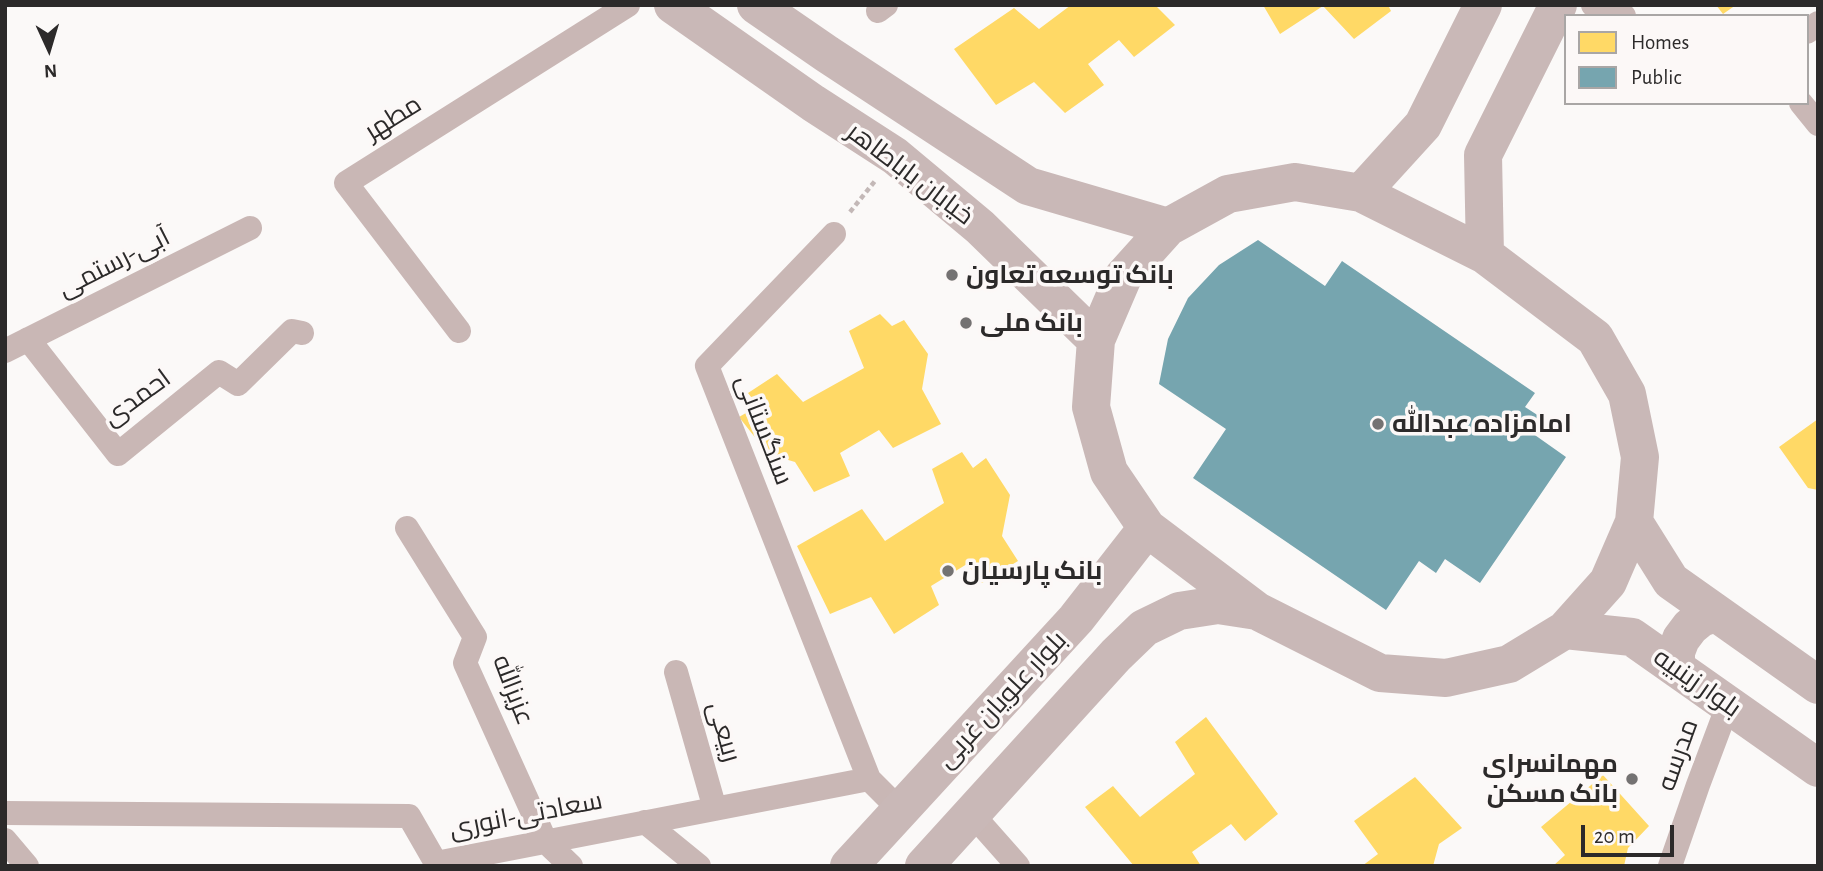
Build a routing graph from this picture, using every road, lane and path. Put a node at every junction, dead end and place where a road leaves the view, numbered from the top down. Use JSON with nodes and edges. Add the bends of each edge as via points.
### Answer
{"nodes":[{"id":1,"x":628,"y":5,"type":"edge"},
{"id":2,"x":673,"y":5,"type":"edge"},
{"id":3,"x":756,"y":5,"type":"edge"},
{"id":4,"x":1483,"y":5,"type":"edge"},
{"id":5,"x":1558,"y":5,"type":"edge"},
{"id":6,"x":1593,"y":5,"type":"edge"},
{"id":7,"x":1618,"y":14,"type":"edge"},
{"id":8,"x":1803,"y":105,"type":"edge"},
{"id":9,"x":1818,"y":124,"type":"edge"},
{"id":10,"x":895,"y":156,"type":"junction"},
{"id":11,"x":1361,"y":193,"type":"junction"},
{"id":12,"x":1168,"y":227,"type":"junction"},
{"id":13,"x":250,"y":228,"type":"dead end"},
{"id":14,"x":834,"y":234,"type":"joint"},
{"id":15,"x":1485,"y":255,"type":"junction"},
{"id":16,"x":459,"y":331,"type":"dead end"},
{"id":17,"x":302,"y":333,"type":"dead end"},
{"id":18,"x":28,"y":339,"type":"junction"},
{"id":19,"x":1096,"y":340,"type":"junction"},
{"id":20,"x":5,"y":351,"type":"edge"},
{"id":21,"x":1634,"y":522,"type":"junction"},
{"id":22,"x":407,"y":528,"type":"dead end"},
{"id":23,"x":1147,"y":528,"type":"junction"},
{"id":24,"x":1257,"y":611,"type":"junction"},
{"id":25,"x":1715,"y":613,"type":"junction"},
{"id":26,"x":1565,"y":630,"type":"junction"},
{"id":27,"x":1676,"y":667,"type":"junction"},
{"id":28,"x":676,"y":672,"type":"dead end"},
{"id":29,"x":1818,"y":685,"type":"edge"},
{"id":30,"x":1728,"y":705,"type":"junction"},
{"id":31,"x":1818,"y":768,"type":"edge"},
{"id":32,"x":869,"y":779,"type":"junction"},
{"id":33,"x":715,"y":809,"type":"junction"},
{"id":34,"x":900,"y":810,"type":"junction"},
{"id":35,"x":5,"y":813,"type":"edge"},
{"id":36,"x":972,"y":814,"type":"junction"},
{"id":37,"x":645,"y":822,"type":"junction"},
{"id":38,"x":5,"y":840,"type":"edge"},
{"id":39,"x":546,"y":842,"type":"junction"},
{"id":40,"x":438,"y":864,"type":"edge"},
{"id":41,"x":27,"y":866,"type":"edge"},
{"id":42,"x":571,"y":866,"type":"edge"},
{"id":43,"x":699,"y":866,"type":"edge"},
{"id":44,"x":849,"y":866,"type":"edge"},
{"id":45,"x":924,"y":866,"type":"edge"},
{"id":46,"x":1018,"y":866,"type":"edge"},
{"id":47,"x":1670,"y":866,"type":"edge"}],
"edges":[{"from":1,"to":16,"type":"street","name":"مطهر","via":[[346,183]]},
{"from":2,"to":10,"type":"main road","name":"خیابان باباطاهر"},
{"from":3,"to":12,"type":"main road","name":"خیابان باباطاهر","via":[[1028,186]]},
{"from":4,"to":11,"type":"main road","via":[[1423,125]]},
{"from":5,"to":15,"type":"main road","via":[[1483,156]]},
{"from":6,"to":7,"type":"street"},
{"from":8,"to":9,"type":"street"},
{"from":10,"to":14,"type":"path"},
{"from":10,"to":19,"type":"main road","name":"خیابان باباطاهر","via":[[980,227]]},
{"from":11,"to":12,"type":"main road","via":[[1294,183],[1228,194]]},
{"from":11,"to":15,"type":"main road"},
{"from":12,"to":19,"type":"main road","via":[[1123,277]]},
{"from":13,"to":18,"type":"street","name":"آبی-رستمی"},
{"from":14,"to":32,"type":"street","name":"سنگستانی","via":[[706,366]]},
{"from":15,"to":21,"type":"main road","via":[[1595,338],[1627,394],[1640,457]]},
{"from":17,"to":18,"type":"street","name":"احمدی","via":[[292,331],[238,384],[219,372],[118,454]]},
{"from":18,"to":20,"type":"street","name":"آبی-رستمی"},
{"from":19,"to":23,"type":"main road","via":[[1091,407],[1098,433],[1109,472]]},
{"from":21,"to":25,"type":"main road","via":[[1671,582]]},
{"from":21,"to":26,"type":"main road","via":[[1608,582]]},
{"from":22,"to":39,"type":"street","name":"عزیزالله","via":[[475,637],[465,663]]},
{"from":23,"to":24,"type":"main road"},
{"from":23,"to":34,"type":"main road","name":"بلوار علویان غربی","via":[[1076,619]]},
{"from":24,"to":26,"type":"main road","via":[[1380,673],[1446,678],[1509,664]]},
{"from":24,"to":36,"type":"main road","name":"بلوار علویان غربی","via":[[1218,605],[1179,611],[1144,628]]},
{"from":25,"to":27,"type":"main road","via":[[1701,618],[1681,639]]},
{"from":25,"to":29,"type":"main road"},
{"from":26,"to":27,"type":"main road","name":"بلوار زینبیه","via":[[1632,636]]},
{"from":27,"to":30,"type":"main road","name":"بلوار زینبیه"},
{"from":28,"to":33,"type":"street","name":"ربیعی"},
{"from":30,"to":31,"type":"main road","name":"بلوار زینبیه"},
{"from":30,"to":47,"type":"street","name":"مدرسه"},
{"from":32,"to":33,"type":"street","name":"سعادتی-انوری"},
{"from":32,"to":34,"type":"street"},
{"from":33,"to":37,"type":"street","name":"سعادتی-انوری"},
{"from":34,"to":44,"type":"main road","name":"بلوار علویان غربی"},
{"from":35,"to":40,"type":"street","name":"سعادتی-انوری","via":[[409,816]]},
{"from":36,"to":45,"type":"main road","name":"بلوار علویان غربی"},
{"from":36,"to":46,"type":"street"},
{"from":37,"to":39,"type":"street","name":"سعادتی-انوری"},
{"from":37,"to":43,"type":"street"},
{"from":38,"to":41,"type":"street"},
{"from":39,"to":40,"type":"street","name":"سعادتی-انوری"},
{"from":39,"to":42,"type":"street"}]}
